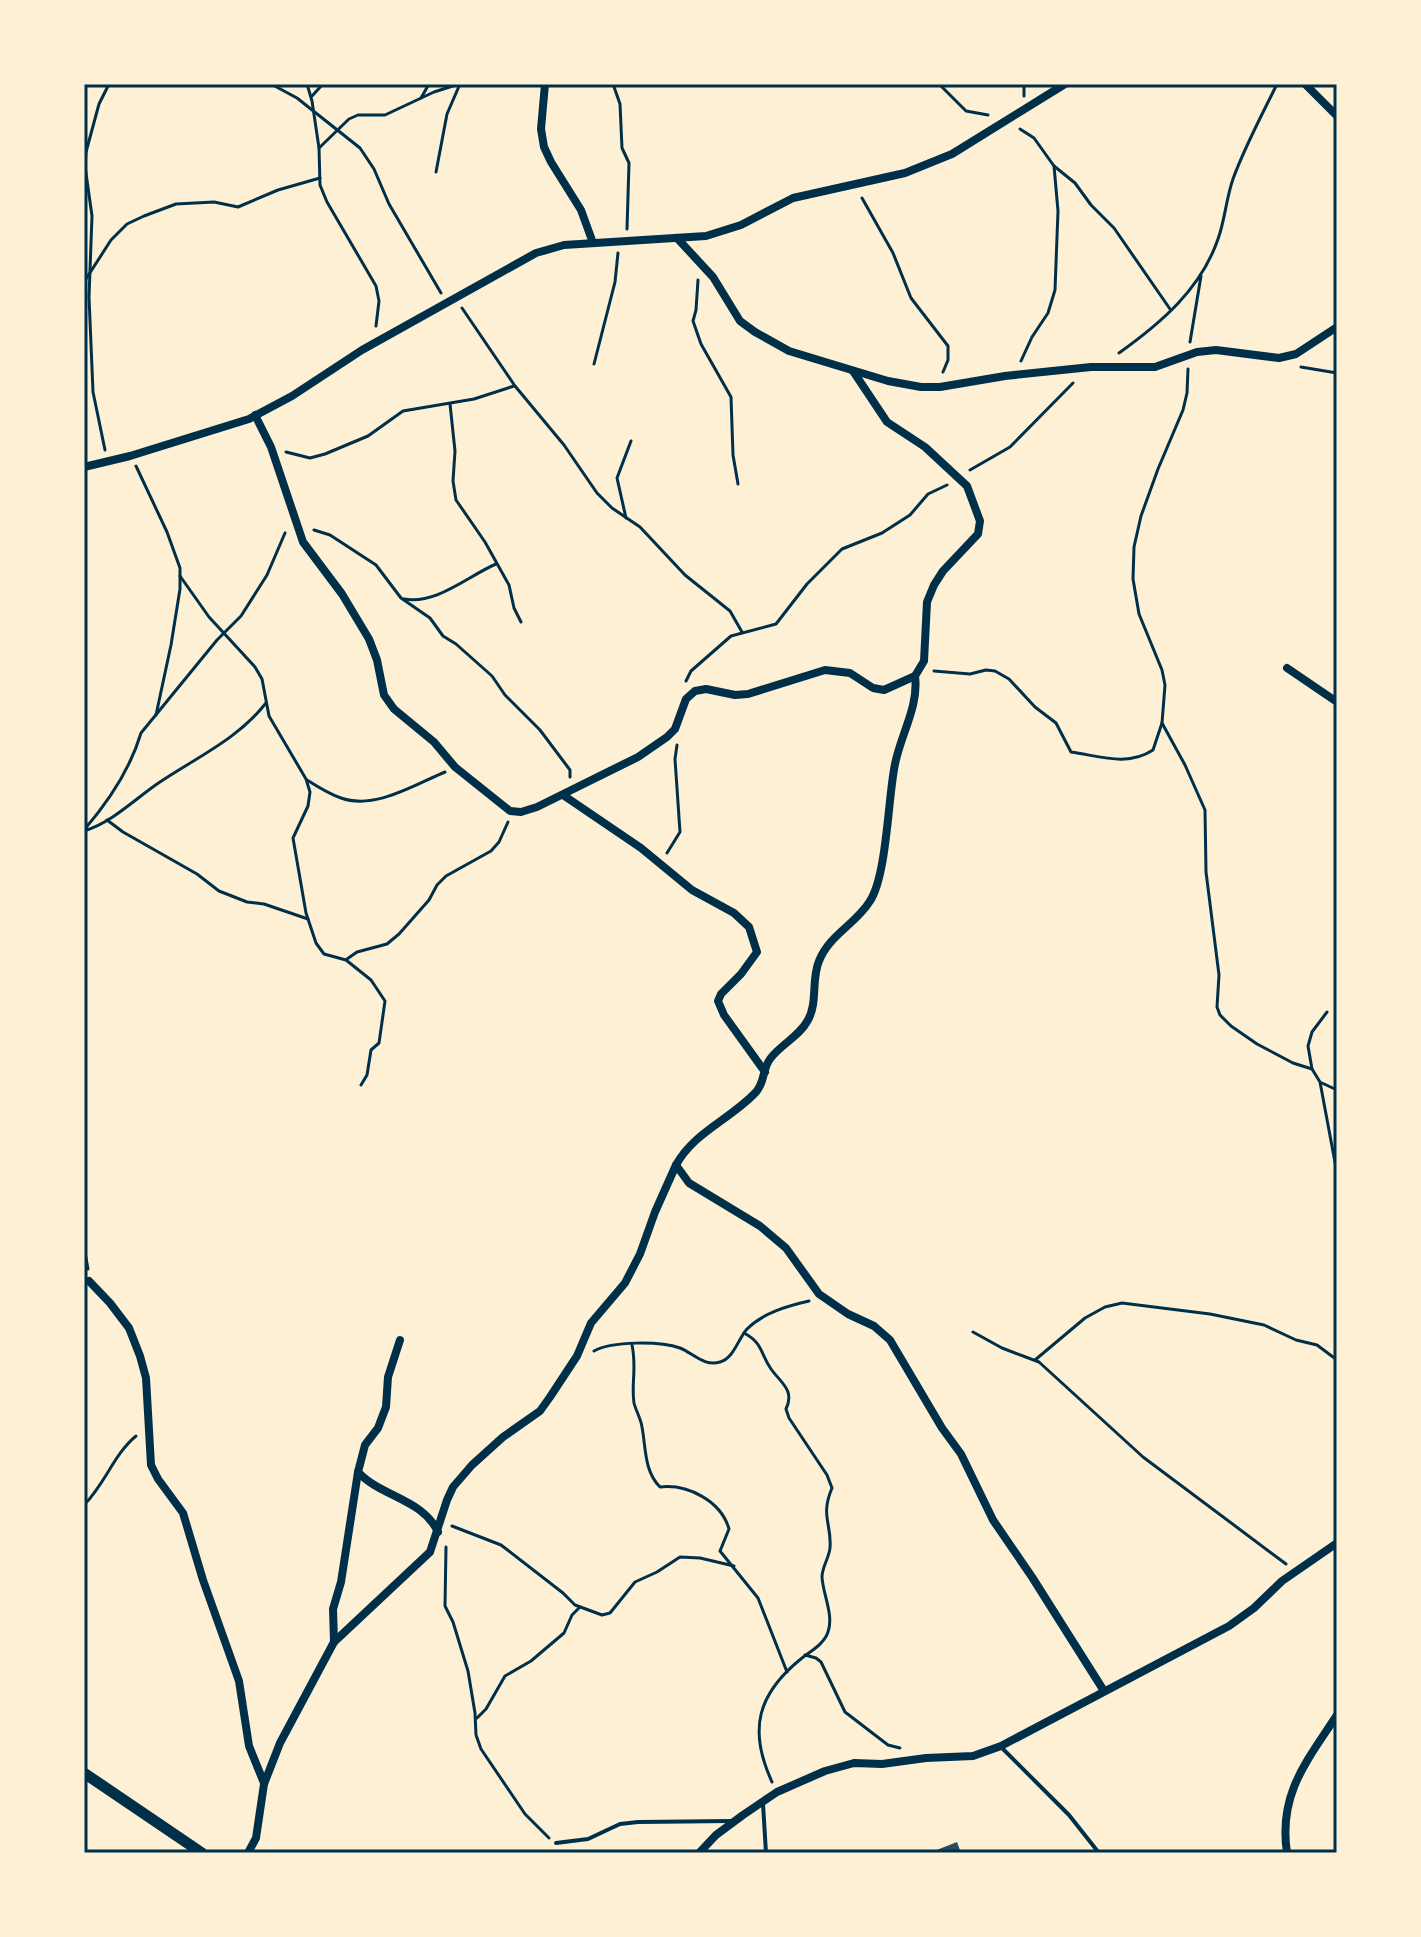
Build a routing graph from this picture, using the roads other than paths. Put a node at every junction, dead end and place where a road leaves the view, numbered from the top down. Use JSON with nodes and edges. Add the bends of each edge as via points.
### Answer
{"nodes":[{"id":1,"x":545,"y":84,"type":"edge"},
{"id":2,"x":1065,"y":84,"type":"edge"},
{"id":3,"x":1305,"y":84,"type":"edge"},
{"id":4,"x":1337,"y":116,"type":"edge"},
{"id":5,"x":677,"y":238,"type":"junction"},
{"id":6,"x":593,"y":243,"type":"junction"},
{"id":7,"x":1337,"y":327,"type":"edge"},
{"id":8,"x":853,"y":371,"type":"junction"},
{"id":9,"x":255,"y":415,"type":"junction"},
{"id":10,"x":84,"y":467,"type":"edge"},
{"id":11,"x":1287,"y":668,"type":"dead end"},
{"id":12,"x":915,"y":676,"type":"junction"},
{"id":13,"x":1337,"y":702,"type":"edge"},
{"id":14,"x":567,"y":792,"type":"junction"},
{"id":15,"x":765,"y":1072,"type":"junction"},
{"id":16,"x":676,"y":1165,"type":"junction"},
{"id":17,"x":89,"y":1281,"type":"road end"},
{"id":18,"x":400,"y":1340,"type":"dead end"},
{"id":19,"x":358,"y":1472,"type":"junction"},
{"id":20,"x":439,"y":1528,"type":"junction"},
{"id":21,"x":1337,"y":1543,"type":"edge"},
{"id":22,"x":334,"y":1642,"type":"junction"},
{"id":23,"x":1104,"y":1691,"type":"junction"},
{"id":24,"x":1337,"y":1715,"type":"edge"},
{"id":25,"x":1001,"y":1746,"type":"junction"},
{"id":26,"x":84,"y":1773,"type":"edge"},
{"id":27,"x":264,"y":1784,"type":"junction"},
{"id":28,"x":763,"y":1802,"type":"junction"},
{"id":29,"x":735,"y":1821,"type":"junction"},
{"id":30,"x":556,"y":1843,"type":"road end"},
{"id":31,"x":202,"y":1853,"type":"edge"},
{"id":32,"x":248,"y":1853,"type":"edge"},
{"id":33,"x":699,"y":1853,"type":"edge"},
{"id":34,"x":766,"y":1853,"type":"edge"},
{"id":35,"x":1099,"y":1853,"type":"edge"},
{"id":36,"x":1287,"y":1853,"type":"edge"}],
"edges":[{"from":1,"to":6,"type":"street","via":[[544,147],[581,210]]},
{"from":2,"to":5,"type":"street","via":[[952,154],[905,173],[793,198],[725,232]]},
{"from":3,"to":4,"type":"street"},
{"from":5,"to":6,"type":"street"},
{"from":5,"to":8,"type":"street","via":[[713,277],[740,321],[789,351]]},
{"from":6,"to":9,"type":"street","via":[[536,253]]},
{"from":7,"to":8,"type":"street","via":[[1296,354],[1279,358],[1216,350],[1155,367],[1096,367],[940,387]]},
{"from":8,"to":12,"type":"street","via":[[887,422],[959,477],[980,521],[978,534],[934,585],[927,602],[924,661]]},
{"from":9,"to":10,"type":"street"},
{"from":9,"to":14,"type":"street","via":[[303,542],[369,639],[384,695],[394,709],[455,767],[514,811]]},
{"from":11,"to":13,"type":"street"},
{"from":12,"to":14,"type":"street","via":[[884,690],[850,673],[825,670],[748,694],[695,691],[686,699],[675,729],[638,757]]},
{"from":12,"to":15,"type":"street","via":[[917,691],[895,761],[874,892],[826,947],[818,962],[808,1020],[769,1060]]},
{"from":14,"to":15,"type":"street","via":[[675,878],[749,927],[757,952],[718,1001]]},
{"from":15,"to":16,"type":"street","via":[[755,1093],[701,1135]]},
{"from":16,"to":20,"type":"street","via":[[625,1283],[591,1323],[577,1356],[540,1411],[503,1437],[453,1487]]},
{"from":16,"to":23,"type":"street","via":[[689,1183],[786,1248],[825,1298],[890,1340],[961,1454],[993,1520]]},
{"from":17,"to":27,"type":"street","via":[[120,1315],[135,1342],[146,1378],[151,1465],[183,1513],[239,1681],[249,1746]]},
{"from":18,"to":19,"type":"street","via":[[388,1377],[386,1407],[365,1445]]},
{"from":19,"to":20,"type":"street"},
{"from":19,"to":22,"type":"street","via":[[333,1609]]},
{"from":20,"to":22,"type":"street","via":[[430,1552]]},
{"from":21,"to":23,"type":"street","via":[[1229,1626]]},
{"from":22,"to":27,"type":"street","via":[[286,1729]]},
{"from":23,"to":25,"type":"street"},
{"from":24,"to":36,"type":"street","via":[[1298,1774],[1287,1808]]},
{"from":25,"to":28,"type":"street","via":[[973,1756],[854,1763],[813,1775]]},
{"from":25,"to":35,"type":"lane"},
{"from":26,"to":31,"type":"street"},
{"from":27,"to":32,"type":"street","via":[[256,1838]]},
{"from":28,"to":29,"type":"street"},
{"from":28,"to":34,"type":"lane"},
{"from":29,"to":30,"type":"lane","via":[[620,1824],[588,1839]]},
{"from":29,"to":33,"type":"street"}]}
